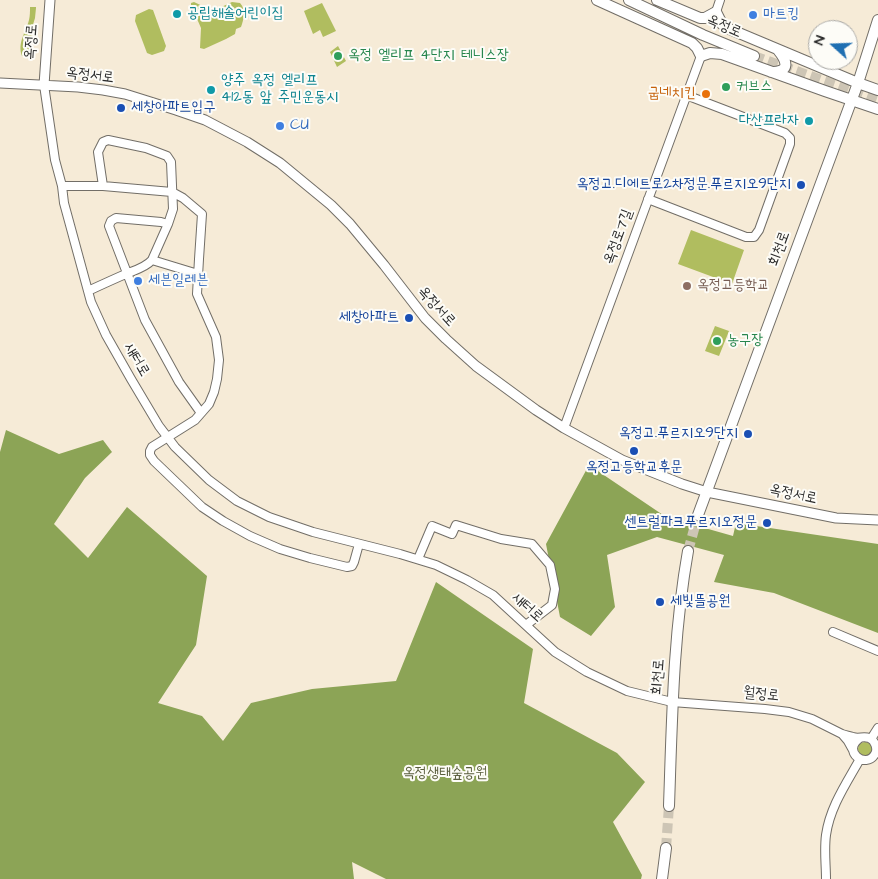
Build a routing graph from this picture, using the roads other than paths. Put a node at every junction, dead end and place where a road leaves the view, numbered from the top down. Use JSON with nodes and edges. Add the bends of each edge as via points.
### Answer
{"nodes":[{"id":1,"x":50,"y":0,"type":"edge"},
{"id":2,"x":597,"y":0,"type":"edge"},
{"id":3,"x":629,"y":0,"type":"edge"},
{"id":4,"x":657,"y":0,"type":"edge"},
{"id":5,"x":720,"y":0,"type":"edge"},
{"id":6,"x":716,"y":12,"type":"junction"},
{"id":7,"x":700,"y":18,"type":"junction"},
{"id":8,"x":878,"y":20,"type":"edge"},
{"id":9,"x":727,"y":28,"type":"junction"},
{"id":10,"x":692,"y":43,"type":"junction"},
{"id":11,"x":778,"y":49,"type":"junction"},
{"id":12,"x":722,"y":54,"type":"junction"},
{"id":13,"x":701,"y":56,"type":"junction"},
{"id":14,"x":754,"y":56,"type":"tunnel mouth"},
{"id":15,"x":770,"y":72,"type":"junction"},
{"id":16,"x":0,"y":83,"type":"edge"},
{"id":17,"x":858,"y":83,"type":"junction"},
{"id":18,"x":44,"y":85,"type":"junction"},
{"id":19,"x":878,"y":90,"type":"edge"},
{"id":20,"x":686,"y":95,"type":"junction"},
{"id":21,"x":851,"y":100,"type":"junction"},
{"id":22,"x":878,"y":109,"type":"edge"},
{"id":23,"x":62,"y":186,"type":"junction"},
{"id":24,"x":103,"y":186,"type":"junction"},
{"id":25,"x":172,"y":192,"type":"junction"},
{"id":26,"x":648,"y":199,"type":"junction"},
{"id":27,"x":168,"y":224,"type":"junction"},
{"id":28,"x":152,"y":260,"type":"junction"},
{"id":29,"x":127,"y":274,"type":"junction"},
{"id":30,"x":198,"y":274,"type":"junction"},
{"id":31,"x":88,"y":291,"type":"junction"},
{"id":32,"x":201,"y":413,"type":"junction"},
{"id":33,"x":564,"y":428,"type":"junction"},
{"id":34,"x":168,"y":437,"type":"junction"},
{"id":35,"x":707,"y":492,"type":"junction"},
{"id":36,"x":698,"y":515,"type":"tunnel mouth"},
{"id":37,"x":878,"y":520,"type":"edge"},
{"id":38,"x":359,"y":544,"type":"junction"},
{"id":39,"x":688,"y":551,"type":"tunnel mouth"},
{"id":40,"x":418,"y":559,"type":"junction"},
{"id":41,"x":526,"y":626,"type":"junction"},
{"id":42,"x":833,"y":632,"type":"dead end"},
{"id":43,"x":878,"y":651,"type":"edge"},
{"id":44,"x":672,"y":702,"type":"junction"},
{"id":45,"x":878,"y":728,"type":"edge"},
{"id":46,"x":842,"y":734,"type":"junction"},
{"id":47,"x":860,"y":738,"type":"junction"},
{"id":48,"x":871,"y":739,"type":"junction"},
{"id":49,"x":853,"y":750,"type":"junction"},
{"id":50,"x":877,"y":750,"type":"edge"},
{"id":51,"x":860,"y":760,"type":"junction"},
{"id":52,"x":875,"y":760,"type":"edge"},
{"id":53,"x":669,"y":806,"type":"tunnel mouth"},
{"id":54,"x":666,"y":848,"type":"tunnel mouth"},
{"id":55,"x":662,"y":879,"type":"edge"},
{"id":56,"x":826,"y":879,"type":"edge"}],
"edges":[{"from":1,"to":18,"type":"street","name":"옥정로"},
{"from":2,"to":10,"type":"main road"},
{"from":3,"to":14,"type":"main road","name":"옥정로"},
{"from":4,"to":7,"type":"main road"},
{"from":5,"to":6,"type":"street"},
{"from":6,"to":7,"type":"main road"},
{"from":6,"to":9,"type":"main road"},
{"from":7,"to":9,"type":"main road"},
{"from":8,"to":17,"type":"main road","name":"회천로"},
{"from":9,"to":11,"type":"main road"},
{"from":10,"to":12,"type":"main road"},
{"from":10,"to":13,"type":"main road"},
{"from":11,"to":15,"type":"main road","via":[[786,60],[786,66],[779,72]]},
{"from":11,"to":17,"type":"main road"},
{"from":12,"to":13,"type":"main road"},
{"from":12,"to":15,"type":"main road"},
{"from":13,"to":20,"type":"street","name":"옥정로7길"},
{"from":15,"to":21,"type":"main road"},
{"from":16,"to":18,"type":"street","name":"옥정서로"},
{"from":17,"to":19,"type":"main road"},
{"from":17,"to":21,"type":"main road","name":"회천로"},
{"from":18,"to":23,"type":"street","name":"새터로"},
{"from":18,"to":33,"type":"street","name":"옥정서로","via":[[125,94],[176,110],[205,120],[280,163],[350,224],[425,318],[446,339],[476,366]]},
{"from":20,"to":26,"type":"street","name":"옥정로7길"},
{"from":20,"to":26,"type":"street","via":[[785,133],[790,138],[759,230],[754,237],[746,237]]},
{"from":21,"to":22,"type":"main road"},
{"from":21,"to":35,"type":"main road","name":"회천로"},
{"from":23,"to":24,"type":"street"},
{"from":23,"to":31,"type":"street","name":"새터로"},
{"from":24,"to":25,"type":"street"},
{"from":24,"to":25,"type":"street","via":[[98,152],[103,142],[108,140],[166,156],[171,162]]},
{"from":25,"to":27,"type":"street","via":[[173,209]]},
{"from":25,"to":30,"type":"street","via":[[202,214]]},
{"from":26,"to":33,"type":"street","name":"옥정로7길"},
{"from":27,"to":28,"type":"street"},
{"from":27,"to":29,"type":"street","name":"새터로","via":[[124,218],[111,221],[109,226]]},
{"from":28,"to":29,"type":"street"},
{"from":28,"to":30,"type":"street"},
{"from":29,"to":31,"type":"street"},
{"from":29,"to":32,"type":"street","name":"새터로","via":[[152,334]]},
{"from":30,"to":32,"type":"street","via":[[197,294],[216,337],[220,360],[214,392]]},
{"from":31,"to":34,"type":"street","name":"새터로","via":[[110,343]]},
{"from":32,"to":34,"type":"street"},
{"from":33,"to":35,"type":"street","name":"옥정서로","via":[[622,460]]},
{"from":34,"to":38,"type":"street","name":"새터로","via":[[209,480],[237,501],[269,517]]},
{"from":34,"to":38,"type":"street","via":[[152,447],[150,455],[202,507],[223,521],[280,548],[347,567],[352,566]]},
{"from":35,"to":36,"type":"main road","name":"회천로"},
{"from":35,"to":37,"type":"street","name":"옥정서로","via":[[836,518]]},
{"from":38,"to":40,"type":"street","name":"새터로"},
{"from":39,"to":44,"type":"main road","name":"회천로"},
{"from":40,"to":41,"type":"street","name":"새터로","via":[[493,595]]},
{"from":40,"to":41,"type":"street","via":[[432,526],[452,534],[456,526],[532,544],[550,565],[555,589],[552,605]]},
{"from":41,"to":44,"type":"street","name":"새터로","via":[[555,652],[587,672],[627,691]]},
{"from":42,"to":43,"type":"street"},
{"from":44,"to":46,"type":"street","name":"월정로","via":[[789,712]]},
{"from":44,"to":53,"type":"main road","name":"회천로"},
{"from":45,"to":48,"type":"street"},
{"from":46,"to":47,"type":"street"},
{"from":46,"to":49,"type":"street"},
{"from":47,"to":48,"type":"street"},
{"from":47,"to":49,"type":"street"},
{"from":48,"to":50,"type":"street"},
{"from":49,"to":51,"type":"street"},
{"from":50,"to":52,"type":"street"},
{"from":51,"to":52,"type":"street"},
{"from":51,"to":56,"type":"street","via":[[837,800],[829,822]]},
{"from":54,"to":55,"type":"main road"}]}
